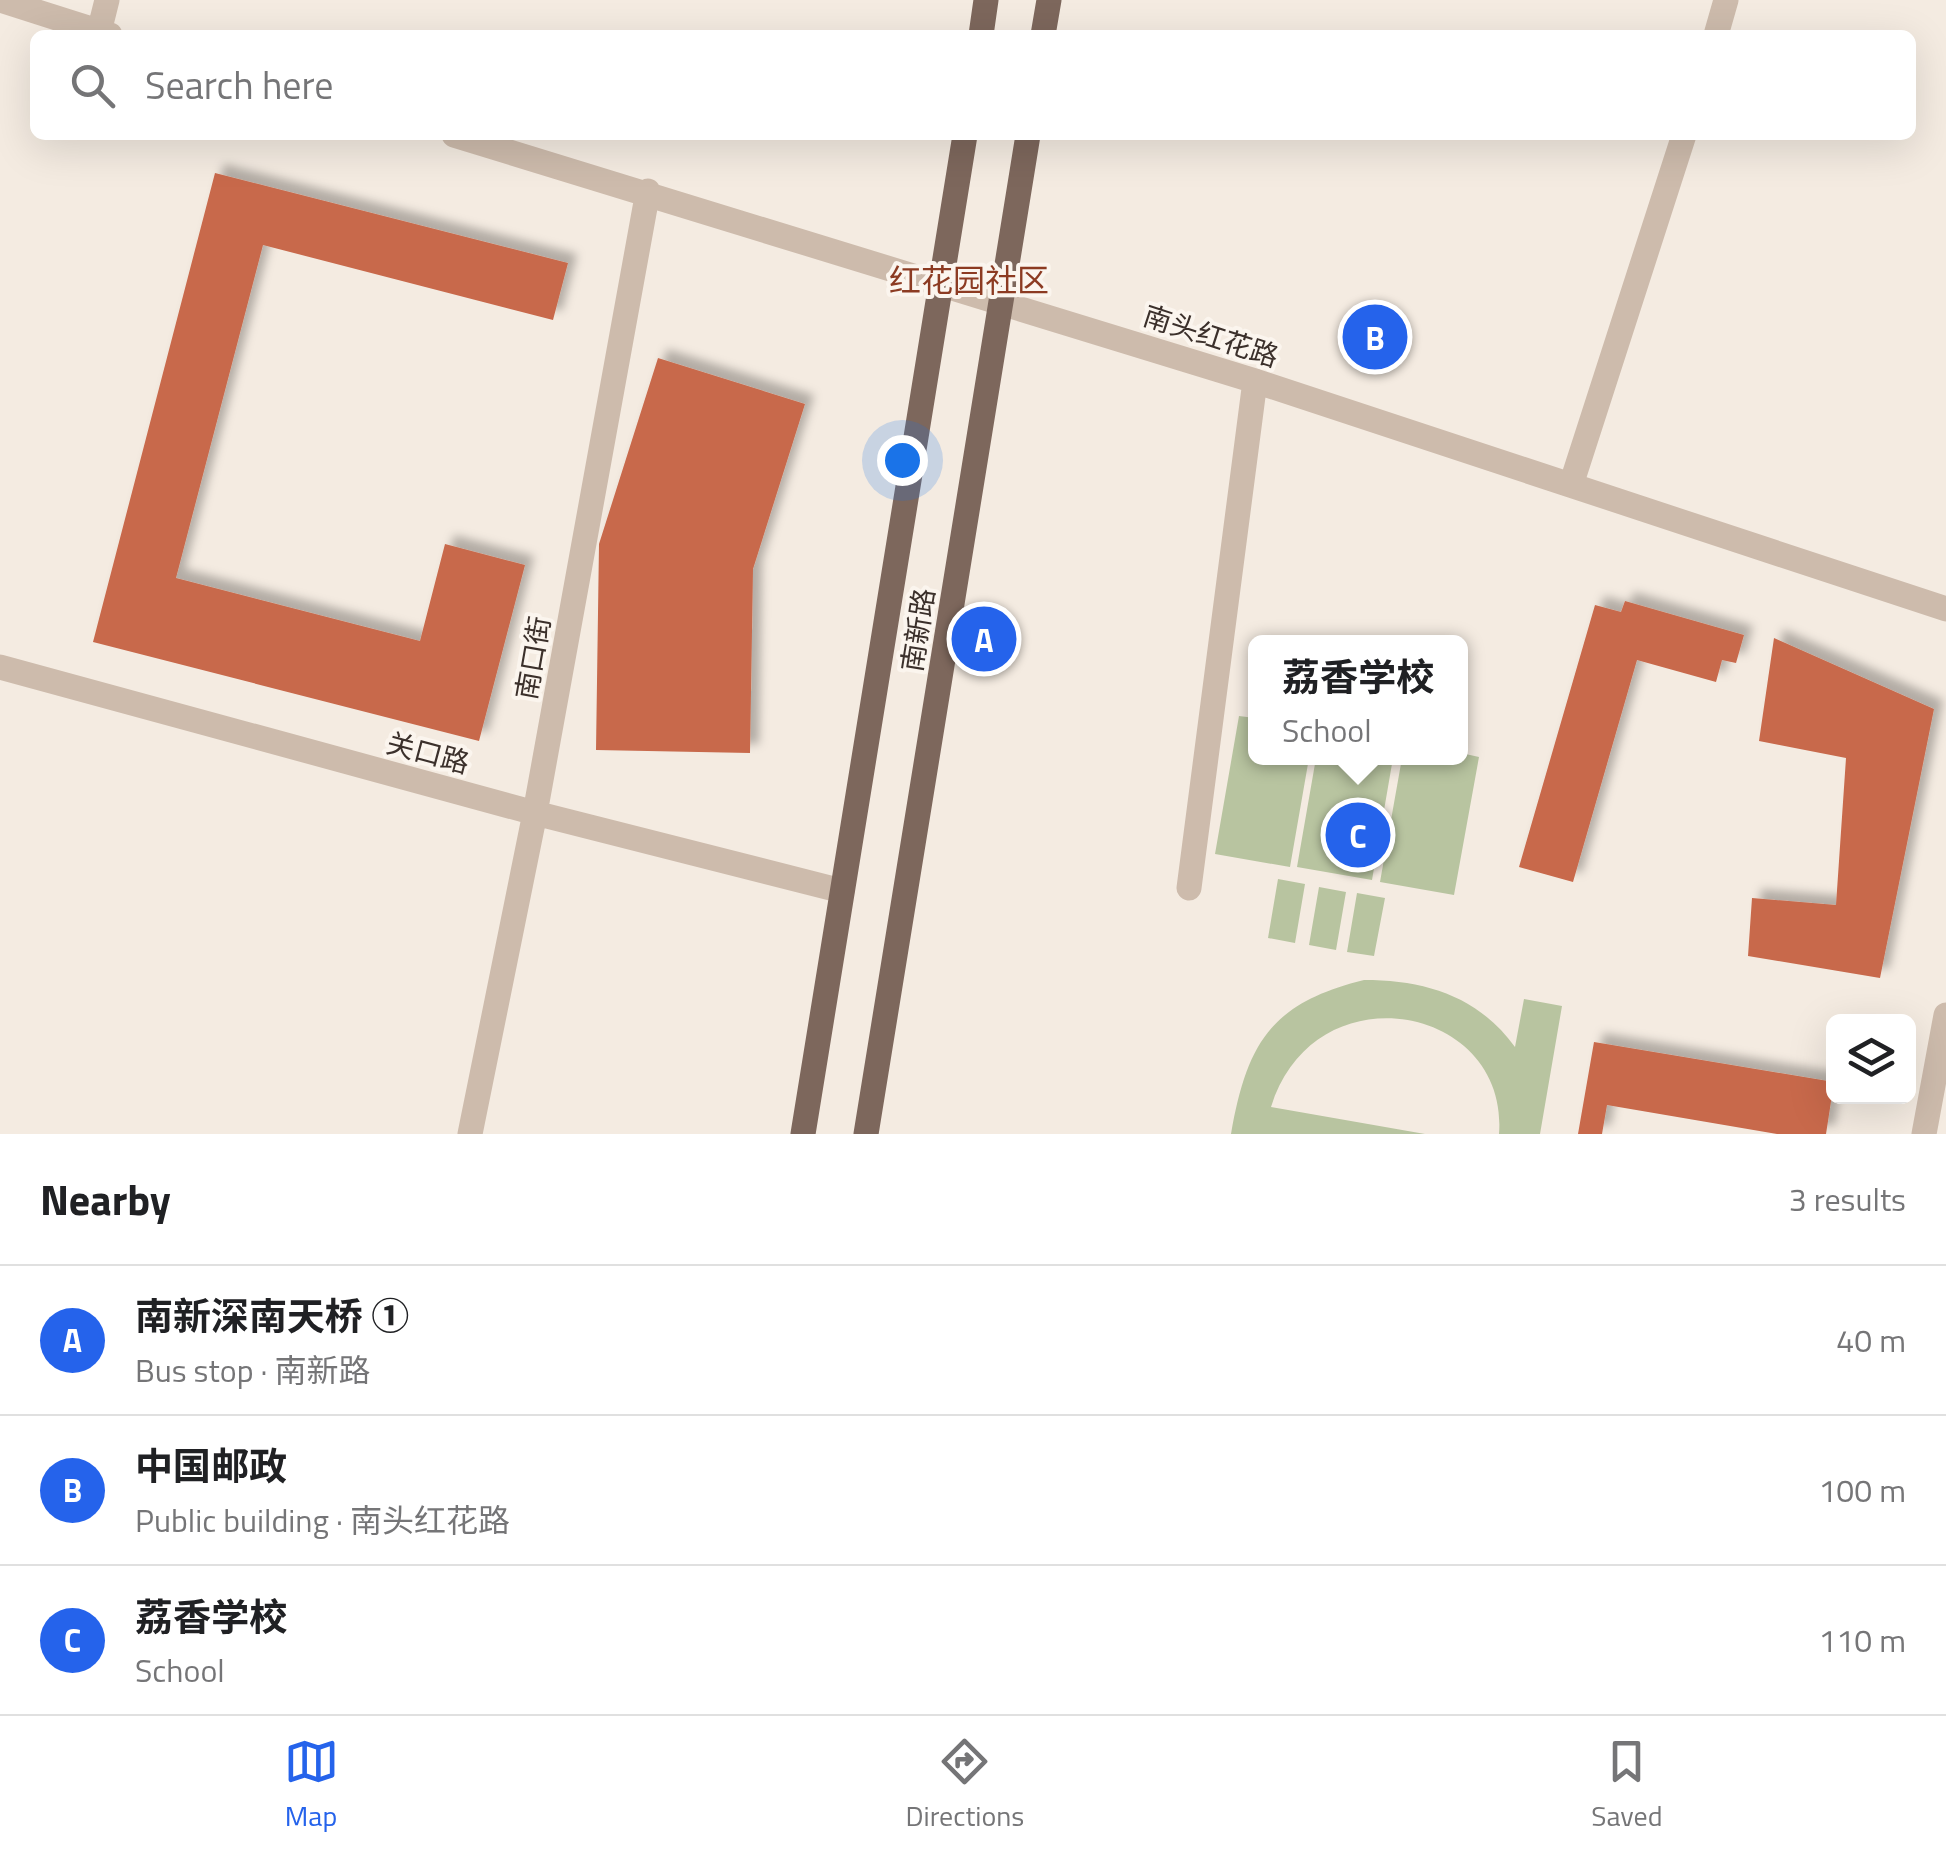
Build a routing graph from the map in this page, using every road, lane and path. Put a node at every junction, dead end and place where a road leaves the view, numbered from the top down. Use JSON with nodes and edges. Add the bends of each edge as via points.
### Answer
{"nodes":[{"id":1,"x":0,"y":0,"type":"edge"},
{"id":2,"x":107,"y":0,"type":"edge"},
{"id":3,"x":986,"y":0,"type":"edge"},
{"id":4,"x":1049,"y":0,"type":"edge"},
{"id":5,"x":1726,"y":0,"type":"edge"},
{"id":6,"x":92,"y":30,"type":"edge"},
{"id":7,"x":104,"y":30,"type":"edge"},
{"id":8,"x":982,"y":30,"type":"edge"},
{"id":9,"x":1044,"y":30,"type":"edge"},
{"id":10,"x":1717,"y":30,"type":"edge"},
{"id":11,"x":471,"y":140,"type":"edge"},
{"id":12,"x":965,"y":140,"type":"edge"},
{"id":13,"x":1027,"y":140,"type":"edge"},
{"id":14,"x":1682,"y":140,"type":"edge"},
{"id":15,"x":648,"y":191,"type":"junction"},
{"id":16,"x":942,"y":283,"type":"junction"},
{"id":17,"x":1002,"y":302,"type":"junction"},
{"id":18,"x":1255,"y":381,"type":"junction"},
{"id":19,"x":1571,"y":485,"type":"junction"},
{"id":20,"x":1946,"y":609,"type":"edge"},
{"id":21,"x":0,"y":668,"type":"edge"},
{"id":22,"x":535,"y":814,"type":"junction"},
{"id":23,"x":1189,"y":888,"type":"dead end"},
{"id":24,"x":842,"y":891,"type":"junction"},
{"id":25,"x":1946,"y":1015,"type":"edge"},
{"id":26,"x":470,"y":1134,"type":"edge"},
{"id":27,"x":803,"y":1134,"type":"edge"},
{"id":28,"x":866,"y":1134,"type":"edge"},
{"id":29,"x":1924,"y":1134,"type":"edge"}],
"edges":[{"from":1,"to":6,"type":"street"},
{"from":2,"to":7,"type":"street"},
{"from":3,"to":8,"type":"main road"},
{"from":4,"to":9,"type":"main road"},
{"from":5,"to":10,"type":"street"},
{"from":11,"to":15,"type":"street","name":"南头红花路"},
{"from":12,"to":16,"type":"main road","name":"南新路"},
{"from":13,"to":17,"type":"main road","name":"南新路"},
{"from":14,"to":19,"type":"street"},
{"from":15,"to":16,"type":"street","name":"南头红花路"},
{"from":15,"to":22,"type":"street","name":"南口街"},
{"from":16,"to":17,"type":"street","name":"南头红花路"},
{"from":16,"to":24,"type":"main road","name":"南新路"},
{"from":17,"to":18,"type":"street","name":"南头红花路"},
{"from":17,"to":28,"type":"main road","name":"南新路"},
{"from":18,"to":19,"type":"street","name":"南头红花路"},
{"from":18,"to":23,"type":"street"},
{"from":19,"to":20,"type":"street","name":"南头红花路"},
{"from":21,"to":22,"type":"street","name":"关口路"},
{"from":22,"to":24,"type":"street","name":"关口路"},
{"from":22,"to":26,"type":"street","name":"南口街"},
{"from":24,"to":27,"type":"main road","name":"南新路"},
{"from":25,"to":29,"type":"street"}]}
